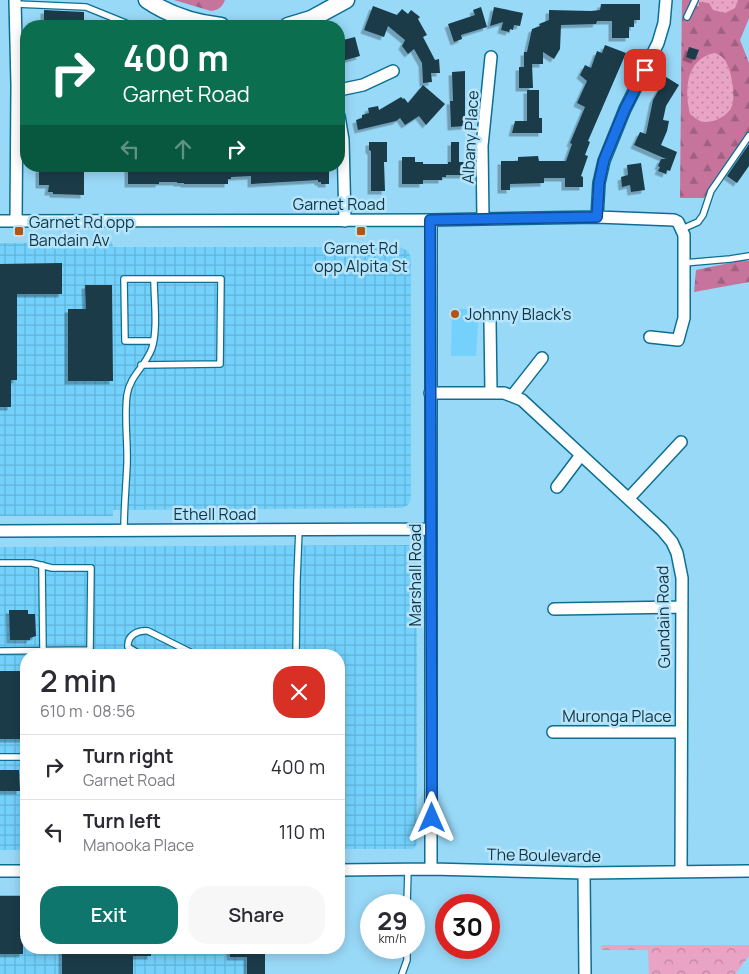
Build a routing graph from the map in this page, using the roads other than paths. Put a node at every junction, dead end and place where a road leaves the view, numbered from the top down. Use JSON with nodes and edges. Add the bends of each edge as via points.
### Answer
{"nodes":[{"id":1,"x":147,"y":0,"type":"edge"},
{"id":2,"x":346,"y":0,"type":"edge"},
{"id":3,"x":666,"y":0,"type":"edge"},
{"id":4,"x":695,"y":0,"type":"edge"},
{"id":5,"x":16,"y":2,"type":"edge"},
{"id":6,"x":687,"y":17,"type":"dead end"},
{"id":7,"x":118,"y":20,"type":"edge"},
{"id":8,"x":194,"y":20,"type":"edge"},
{"id":9,"x":316,"y":20,"type":"edge"},
{"id":10,"x":490,"y":57,"type":"dead end"},
{"id":11,"x":392,"y":71,"type":"dead end"},
{"id":12,"x":345,"y":89,"type":"edge"},
{"id":13,"x":749,"y":136,"type":"edge"},
{"id":14,"x":344,"y":172,"type":"edge"},
{"id":15,"x":597,"y":217,"type":"junction"},
{"id":16,"x":483,"y":219,"type":"junction"},
{"id":17,"x":430,"y":220,"type":"junction"},
{"id":18,"x":0,"y":221,"type":"edge"},
{"id":19,"x":16,"y":221,"type":"junction"},
{"id":20,"x":345,"y":221,"type":"junction"},
{"id":21,"x":680,"y":226,"type":"junction"},
{"id":22,"x":749,"y":256,"type":"edge"},
{"id":23,"x":684,"y":262,"type":"junction"},
{"id":24,"x":154,"y":279,"type":"junction"},
{"id":25,"x":490,"y":321,"type":"dead end"},
{"id":26,"x":650,"y":337,"type":"dead end"},
{"id":27,"x":153,"y":341,"type":"junction"},
{"id":28,"x":542,"y":358,"type":"dead end"},
{"id":29,"x":142,"y":364,"type":"junction"},
{"id":30,"x":491,"y":392,"type":"junction"},
{"id":31,"x":430,"y":393,"type":"junction"},
{"id":32,"x":513,"y":395,"type":"junction"},
{"id":33,"x":681,"y":442,"type":"dead end"},
{"id":34,"x":581,"y":454,"type":"junction"},
{"id":35,"x":557,"y":487,"type":"dead end"},
{"id":36,"x":629,"y":498,"type":"junction"},
{"id":37,"x":299,"y":529,"type":"junction"},
{"id":38,"x":430,"y":529,"type":"junction"},
{"id":39,"x":0,"y":530,"type":"edge"},
{"id":40,"x":124,"y":530,"type":"junction"},
{"id":41,"x":0,"y":563,"type":"edge"},
{"id":42,"x":42,"y":565,"type":"junction"},
{"id":43,"x":681,"y":607,"type":"junction"},
{"id":44,"x":554,"y":609,"type":"dead end"},
{"id":45,"x":43,"y":649,"type":"edge"},
{"id":46,"x":90,"y":649,"type":"edge"},
{"id":47,"x":131,"y":649,"type":"edge"},
{"id":48,"x":184,"y":649,"type":"edge"},
{"id":49,"x":296,"y":649,"type":"edge"},
{"id":50,"x":0,"y":651,"type":"edge"},
{"id":51,"x":20,"y":651,"type":"edge"},
{"id":52,"x":554,"y":732,"type":"dead end"},
{"id":53,"x":680,"y":732,"type":"junction"},
{"id":54,"x":0,"y":757,"type":"edge"},
{"id":55,"x":20,"y":757,"type":"edge"},
{"id":56,"x":345,"y":870,"type":"edge"},
{"id":57,"x":408,"y":870,"type":"junction"},
{"id":58,"x":431,"y":870,"type":"junction"},
{"id":59,"x":0,"y":871,"type":"edge"},
{"id":60,"x":20,"y":871,"type":"edge"},
{"id":61,"x":749,"y":871,"type":"edge"},
{"id":62,"x":681,"y":872,"type":"junction"},
{"id":63,"x":584,"y":873,"type":"junction"},
{"id":64,"x":407,"y":894,"type":"edge"},
{"id":65,"x":407,"y":959,"type":"edge"},
{"id":66,"x":402,"y":974,"type":"edge"},
{"id":67,"x":585,"y":974,"type":"edge"}],
"edges":[{"from":1,"to":8,"type":"main road","via":[[171,13]]},
{"from":2,"to":9,"type":"main road"},
{"from":3,"to":15,"type":"street","via":[[658,43],[604,160]]},
{"from":4,"to":6,"type":"lane"},
{"from":5,"to":7,"type":"lane","via":[[86,7]]},
{"from":5,"to":19,"type":"street"},
{"from":10,"to":16,"type":"street","name":"Albany Place","via":[[482,146]]},
{"from":11,"to":12,"type":"street","via":[[363,85]]},
{"from":13,"to":21,"type":"lane","via":[[711,191],[698,222]]},
{"from":14,"to":20,"type":"street"},
{"from":15,"to":16,"type":"street","name":"Garnet Road"},
{"from":15,"to":21,"type":"street","name":"Garnet Road","via":[[667,219]]},
{"from":16,"to":17,"type":"street","name":"Garnet Road"},
{"from":17,"to":20,"type":"street","name":"Garnet Road"},
{"from":17,"to":31,"type":"street","name":"Marshall Road"},
{"from":18,"to":19,"type":"street","name":"Garnet Road"},
{"from":19,"to":20,"type":"street","name":"Garnet Road"},
{"from":21,"to":23,"type":"street","via":[[685,241]]},
{"from":22,"to":23,"type":"lane"},
{"from":23,"to":26,"type":"street","via":[[684,318],[678,340]]},
{"from":24,"to":27,"type":"lane"},
{"from":24,"to":27,"type":"lane","via":[[124,279],[125,341]]},
{"from":24,"to":29,"type":"lane","via":[[221,279],[220,364]]},
{"from":25,"to":30,"type":"street"},
{"from":27,"to":29,"type":"lane"},
{"from":28,"to":32,"type":"street"},
{"from":29,"to":40,"type":"lane","via":[[132,379],[127,398]]},
{"from":30,"to":31,"type":"street","name":"Gundain Road"},
{"from":30,"to":32,"type":"street","name":"Gundain Road"},
{"from":31,"to":38,"type":"street","name":"Marshall Road"},
{"from":32,"to":34,"type":"street","name":"Gundain Road","via":[[531,407]]},
{"from":33,"to":36,"type":"street"},
{"from":34,"to":35,"type":"street"},
{"from":34,"to":36,"type":"street","name":"Gundain Road"},
{"from":36,"to":43,"type":"street","name":"Gundain Road","via":[[672,542],[682,578]]},
{"from":37,"to":38,"type":"street","name":"Ethell Road"},
{"from":37,"to":40,"type":"street","name":"Ethell Road"},
{"from":37,"to":49,"type":"lane"},
{"from":38,"to":58,"type":"street","name":"Marshall Road"},
{"from":39,"to":40,"type":"street","name":"Ethell Road"},
{"from":41,"to":42,"type":"lane"},
{"from":42,"to":45,"type":"lane"},
{"from":42,"to":46,"type":"lane","via":[[90,568]]},
{"from":43,"to":44,"type":"street"},
{"from":43,"to":53,"type":"street","name":"Gundain Road"},
{"from":47,"to":48,"type":"lane","via":[[128,643],[133,634],[143,630]]},
{"from":50,"to":51,"type":"lane"},
{"from":52,"to":53,"type":"street","name":"Muronga Place"},
{"from":53,"to":62,"type":"street","name":"Gundain Road"},
{"from":54,"to":55,"type":"lane"},
{"from":56,"to":57,"type":"street","name":"The Boulevarde"},
{"from":57,"to":58,"type":"street","name":"The Boulevarde"},
{"from":57,"to":64,"type":"lane"},
{"from":58,"to":63,"type":"street","name":"The Boulevarde"},
{"from":59,"to":60,"type":"street"},
{"from":61,"to":62,"type":"street","name":"The Boulevarde"},
{"from":62,"to":63,"type":"street","name":"The Boulevarde"},
{"from":63,"to":67,"type":"street"},
{"from":65,"to":66,"type":"lane"}]}
